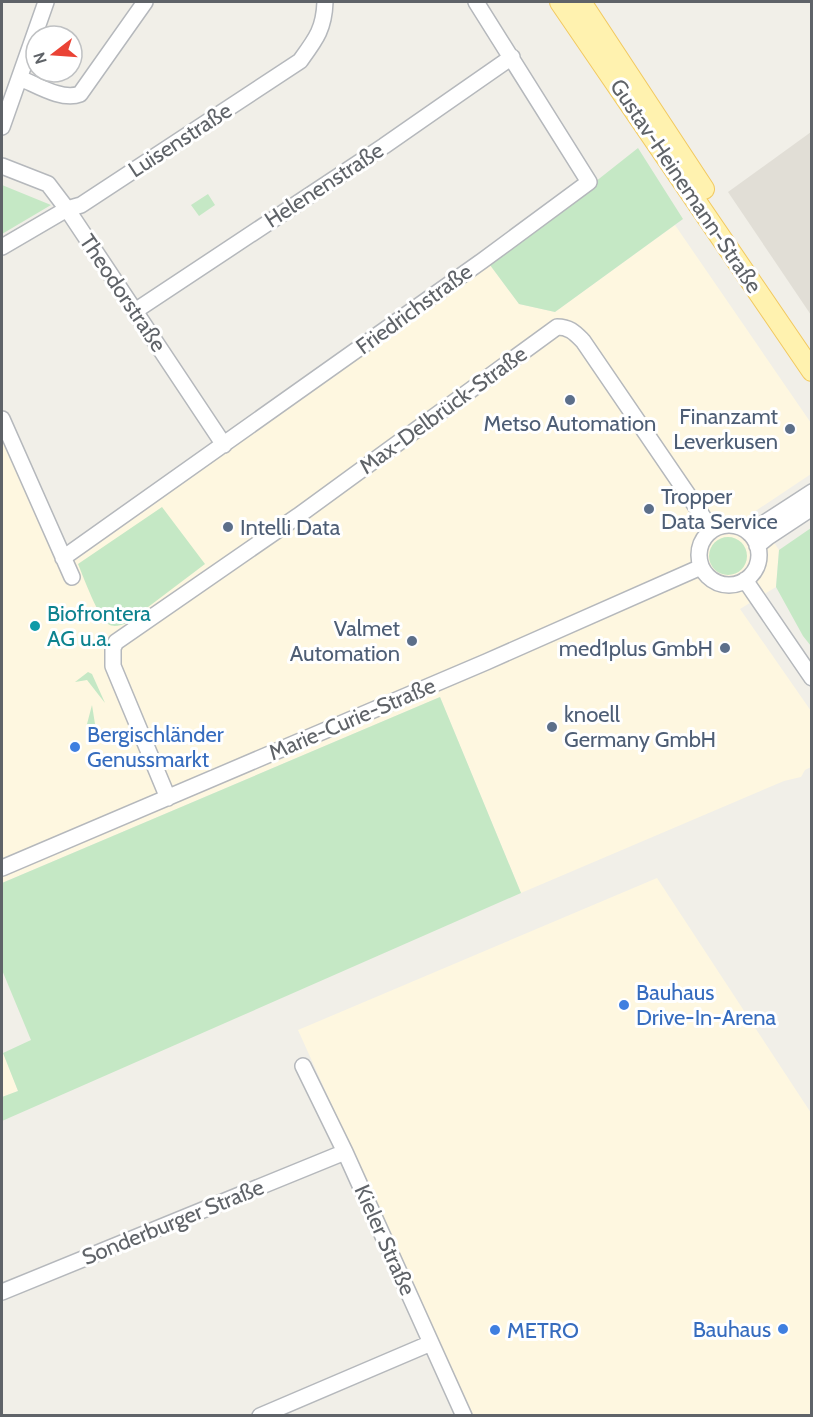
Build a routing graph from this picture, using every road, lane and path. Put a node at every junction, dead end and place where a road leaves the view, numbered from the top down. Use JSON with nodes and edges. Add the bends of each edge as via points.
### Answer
{"nodes":[{"id":1,"x":46,"y":2,"type":"edge"},
{"id":2,"x":145,"y":2,"type":"edge"},
{"id":3,"x":325,"y":2,"type":"edge"},
{"id":4,"x":476,"y":2,"type":"edge"},
{"id":5,"x":560,"y":2,"type":"edge"},
{"id":6,"x":581,"y":2,"type":"edge"},
{"id":7,"x":512,"y":57,"type":"junction"},
{"id":8,"x":20,"y":78,"type":"junction"},
{"id":9,"x":2,"y":127,"type":"edge"},
{"id":10,"x":2,"y":166,"type":"edge"},
{"id":11,"x":67,"y":209,"type":"junction"},
{"id":12,"x":2,"y":247,"type":"edge"},
{"id":13,"x":135,"y":311,"type":"junction"},
{"id":14,"x":812,"y":348,"type":"edge"},
{"id":15,"x":812,"y":371,"type":"edge"},
{"id":16,"x":2,"y":419,"type":"edge"},
{"id":17,"x":225,"y":445,"type":"junction"},
{"id":18,"x":812,"y":492,"type":"edge"},
{"id":19,"x":812,"y":508,"type":"edge"},
{"id":20,"x":712,"y":530,"type":"junction"},
{"id":21,"x":749,"y":533,"type":"junction"},
{"id":22,"x":757,"y":546,"type":"junction"},
{"id":23,"x":63,"y":558,"type":"junction"},
{"id":24,"x":701,"y":567,"type":"junction"},
{"id":25,"x":72,"y":578,"type":"dead end"},
{"id":26,"x":745,"y":580,"type":"junction"},
{"id":27,"x":812,"y":678,"type":"edge"},
{"id":28,"x":168,"y":798,"type":"junction"},
{"id":29,"x":2,"y":868,"type":"edge"},
{"id":30,"x":303,"y":1066,"type":"dead end"},
{"id":31,"x":345,"y":1152,"type":"junction"},
{"id":32,"x":2,"y":1292,"type":"edge"},
{"id":33,"x":431,"y":1343,"type":"junction"},
{"id":34,"x":260,"y":1416,"type":"edge"},
{"id":35,"x":464,"y":1416,"type":"edge"}],
"edges":[{"from":1,"to":8,"type":"street"},
{"from":2,"to":8,"type":"street","via":[[80,94],[63,96]]},
{"from":3,"to":11,"type":"street","name":"Luisenstraße","via":[[319,35],[300,61],[81,206]]},
{"from":4,"to":7,"type":"street","name":"Friedrichstraße"},
{"from":5,"to":15,"type":"main road","name":"Gustav-Heinemann-Straße"},
{"from":6,"to":14,"type":"main road","name":"Gustav-Heinemann-Straße"},
{"from":7,"to":13,"type":"street","name":"Helenenstraße"},
{"from":7,"to":17,"type":"street","name":"Friedrichstraße","via":[[589,182]]},
{"from":8,"to":9,"type":"street"},
{"from":10,"to":11,"type":"street","name":"Theodorstraße","via":[[48,184]]},
{"from":11,"to":12,"type":"street","name":"Luisenstraße"},
{"from":11,"to":13,"type":"street","name":"Theodorstraße"},
{"from":13,"to":17,"type":"street","name":"Theodorstraße"},
{"from":16,"to":23,"type":"street"},
{"from":17,"to":23,"type":"street","name":"Friedrichstraße"},
{"from":18,"to":21,"type":"street"},
{"from":19,"to":22,"type":"street"},
{"from":20,"to":21,"type":"street","via":[[727,525]]},
{"from":20,"to":24,"type":"street","via":[[701,543]]},
{"from":20,"to":28,"type":"street","name":"Max-Delbrück-Straße","via":[[584,341],[575,332],[557,327],[298,516],[116,642],[112,648],[113,666]]},
{"from":21,"to":22,"type":"street"},
{"from":22,"to":26,"type":"street","via":[[757,566]]},
{"from":23,"to":25,"type":"street"},
{"from":24,"to":26,"type":"street","via":[[720,584],[729,586]]},
{"from":24,"to":28,"type":"street","name":"Marie-Curie-Straße"},
{"from":26,"to":27,"type":"street"},
{"from":28,"to":29,"type":"street","name":"Marie-Curie-Straße"},
{"from":30,"to":31,"type":"street","name":"Kieler Straße"},
{"from":31,"to":32,"type":"street","name":"Sonderburger Straße"},
{"from":31,"to":33,"type":"street","name":"Kieler Straße"},
{"from":33,"to":34,"type":"street"},
{"from":33,"to":35,"type":"street","name":"Kieler Straße"}]}
